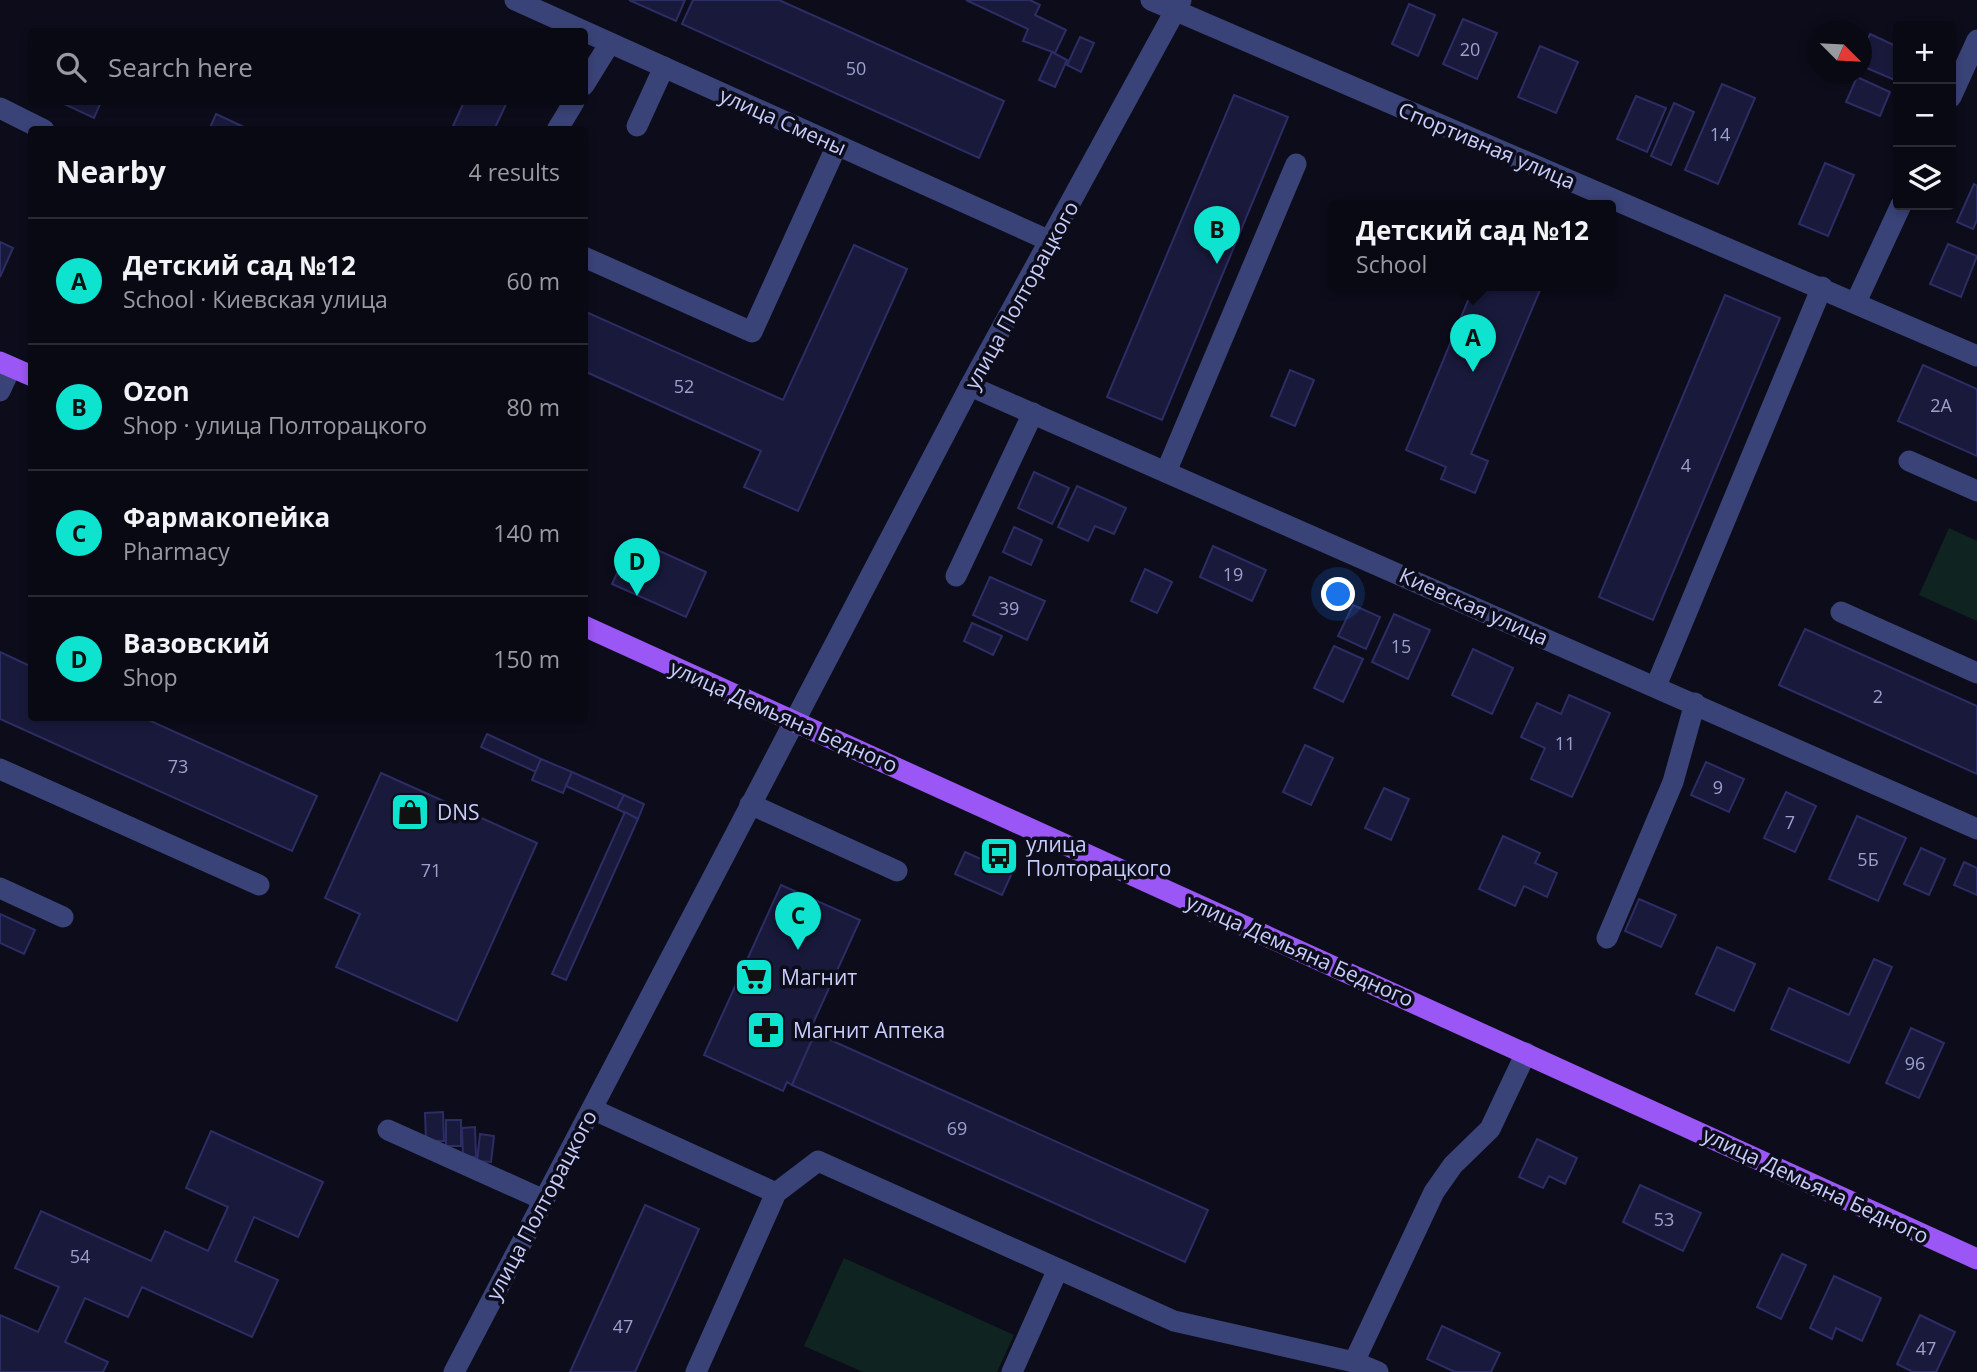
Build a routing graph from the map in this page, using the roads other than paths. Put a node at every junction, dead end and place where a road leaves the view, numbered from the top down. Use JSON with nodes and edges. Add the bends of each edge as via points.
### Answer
{"nodes":[{"id":1,"x":515,"y":0,"type":"edge"},
{"id":2,"x":1151,"y":0,"type":"edge"},
{"id":3,"x":1177,"y":6,"type":"edge"},
{"id":4,"x":577,"y":28,"type":"edge"},
{"id":5,"x":588,"y":33,"type":"edge"},
{"id":6,"x":1977,"y":40,"type":"edge"},
{"id":7,"x":610,"y":43,"type":"junction"},
{"id":8,"x":664,"y":67,"type":"junction"},
{"id":9,"x":588,"y":79,"type":"edge"},
{"id":10,"x":1956,"y":86,"type":"edge"},
{"id":11,"x":573,"y":105,"type":"edge"},
{"id":12,"x":0,"y":108,"type":"edge"},
{"id":13,"x":36,"y":126,"type":"edge"},
{"id":14,"x":560,"y":126,"type":"edge"},
{"id":15,"x":637,"y":126,"type":"dead end"},
{"id":16,"x":837,"y":145,"type":"junction"},
{"id":17,"x":1296,"y":164,"type":"dead end"},
{"id":18,"x":1899,"y":210,"type":"edge"},
{"id":19,"x":1050,"y":241,"type":"junction"},
{"id":20,"x":588,"y":259,"type":"edge"},
{"id":21,"x":1822,"y":287,"type":"junction"},
{"id":22,"x":1856,"y":302,"type":"junction"},
{"id":23,"x":1977,"y":356,"type":"edge"},
{"id":24,"x":5,"y":365,"type":"edge"},
{"id":25,"x":28,"y":374,"type":"edge"},
{"id":26,"x":970,"y":386,"type":"junction"},
{"id":27,"x":0,"y":391,"type":"edge"},
{"id":28,"x":1033,"y":413,"type":"junction"},
{"id":29,"x":1909,"y":461,"type":"dead end"},
{"id":30,"x":1167,"y":472,"type":"junction"},
{"id":31,"x":1977,"y":491,"type":"edge"},
{"id":32,"x":956,"y":576,"type":"dead end"},
{"id":33,"x":1841,"y":612,"type":"dead end"},
{"id":34,"x":588,"y":628,"type":"edge"},
{"id":35,"x":1977,"y":673,"type":"edge"},
{"id":36,"x":1656,"y":686,"type":"junction"},
{"id":37,"x":1695,"y":704,"type":"junction"},
{"id":38,"x":794,"y":720,"type":"junction"},
{"id":39,"x":0,"y":769,"type":"edge"},
{"id":40,"x":750,"y":804,"type":"junction"},
{"id":41,"x":1977,"y":828,"type":"edge"},
{"id":42,"x":897,"y":871,"type":"dead end"},
{"id":43,"x":259,"y":886,"type":"dead end"},
{"id":44,"x":0,"y":888,"type":"edge"},
{"id":45,"x":62,"y":917,"type":"dead end"},
{"id":46,"x":1607,"y":938,"type":"dead end"},
{"id":47,"x":1526,"y":1053,"type":"junction"},
{"id":48,"x":592,"y":1109,"type":"junction"},
{"id":49,"x":388,"y":1130,"type":"dead end"},
{"id":50,"x":776,"y":1193,"type":"junction"},
{"id":51,"x":544,"y":1200,"type":"junction"},
{"id":52,"x":1977,"y":1259,"type":"edge"},
{"id":53,"x":1058,"y":1269,"type":"junction"},
{"id":54,"x":1354,"y":1362,"type":"junction"},
{"id":55,"x":454,"y":1372,"type":"edge"},
{"id":56,"x":696,"y":1372,"type":"edge"},
{"id":57,"x":1012,"y":1372,"type":"edge"},
{"id":58,"x":1378,"y":1372,"type":"edge"}],
"edges":[{"from":1,"to":4,"type":"street","name":"улица Смены"},
{"from":2,"to":3,"type":"street","name":"Спортивная улица"},
{"from":3,"to":19,"type":"street","name":"улица Полторацкого"},
{"from":3,"to":21,"type":"street","name":"Спортивная улица"},
{"from":5,"to":7,"type":"street","name":"улица Смены"},
{"from":6,"to":10,"type":"street"},
{"from":7,"to":8,"type":"street","name":"улица Смены"},
{"from":7,"to":9,"type":"street"},
{"from":8,"to":15,"type":"street"},
{"from":8,"to":16,"type":"street","name":"улица Смены"},
{"from":11,"to":14,"type":"street"},
{"from":12,"to":13,"type":"street"},
{"from":16,"to":19,"type":"street","name":"улица Смены"},
{"from":16,"to":20,"type":"street","via":[[752,332]]},
{"from":17,"to":30,"type":"street"},
{"from":18,"to":22,"type":"street"},
{"from":19,"to":26,"type":"street","name":"улица Полторацкого"},
{"from":21,"to":22,"type":"street","name":"Спортивная улица"},
{"from":21,"to":36,"type":"street"},
{"from":22,"to":23,"type":"street","name":"Спортивная улица"},
{"from":24,"to":25,"type":"main road"},
{"from":24,"to":27,"type":"street"},
{"from":26,"to":28,"type":"street","name":"Киевская улица"},
{"from":26,"to":38,"type":"street","name":"улица Полторацкого"},
{"from":28,"to":30,"type":"street","name":"Киевская улица"},
{"from":28,"to":32,"type":"street"},
{"from":29,"to":31,"type":"street"},
{"from":30,"to":36,"type":"street","name":"Киевская улица"},
{"from":33,"to":35,"type":"street"},
{"from":34,"to":38,"type":"main road","name":"улица Демьяна Бедного"},
{"from":36,"to":37,"type":"street","name":"Киевская улица"},
{"from":37,"to":41,"type":"street","name":"Киевская улица"},
{"from":37,"to":46,"type":"street","via":[[1673,782]]},
{"from":38,"to":40,"type":"street","name":"улица Полторацкого"},
{"from":38,"to":47,"type":"main road","name":"улица Демьяна Бедного"},
{"from":39,"to":43,"type":"street"},
{"from":40,"to":42,"type":"street"},
{"from":40,"to":48,"type":"street","name":"улица Полторацкого"},
{"from":44,"to":45,"type":"street"},
{"from":47,"to":52,"type":"main road","name":"улица Демьяна Бедного"},
{"from":47,"to":54,"type":"street","via":[[1490,1129],[1453,1165],[1434,1192]]},
{"from":48,"to":50,"type":"street"},
{"from":48,"to":51,"type":"street","name":"улица Полторацкого"},
{"from":49,"to":51,"type":"street"},
{"from":50,"to":53,"type":"street","via":[[818,1161]]},
{"from":50,"to":56,"type":"street"},
{"from":51,"to":55,"type":"street","name":"улица Полторацкого"},
{"from":53,"to":54,"type":"street","via":[[1174,1321]]},
{"from":53,"to":57,"type":"street"},
{"from":54,"to":58,"type":"street"}]}
